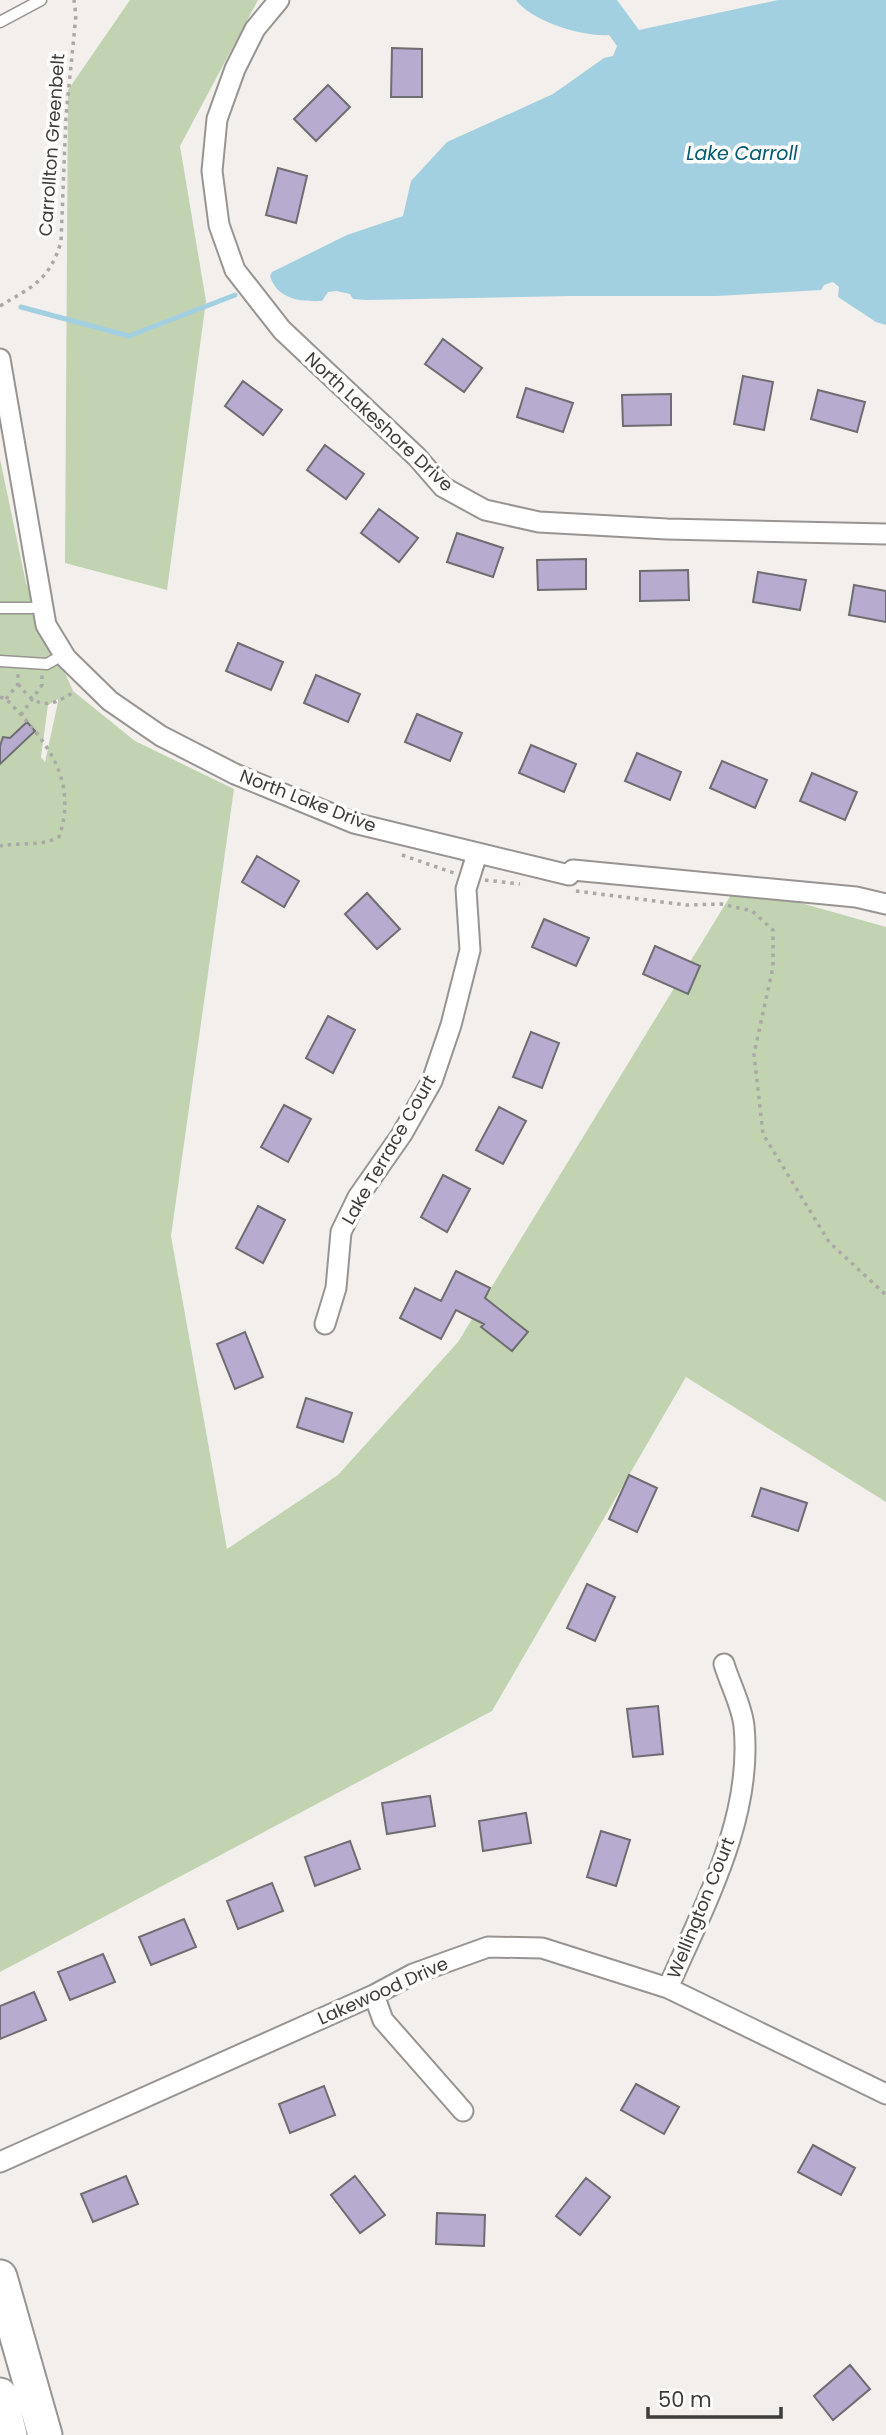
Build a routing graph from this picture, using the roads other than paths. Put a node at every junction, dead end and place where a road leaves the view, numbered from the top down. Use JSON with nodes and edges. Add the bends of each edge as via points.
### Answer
{"nodes":[{"id":1,"x":41,"y":0,"type":"edge"},
{"id":2,"x":279,"y":0,"type":"edge"},
{"id":3,"x":0,"y":23,"type":"edge"},
{"id":4,"x":0,"y":359,"type":"edge"},
{"id":5,"x":886,"y":534,"type":"edge"},
{"id":6,"x":43,"y":606,"type":"junction"},
{"id":7,"x":0,"y":608,"type":"edge"},
{"id":8,"x":64,"y":654,"type":"junction"},
{"id":9,"x":0,"y":661,"type":"edge"},
{"id":10,"x":477,"y":854,"type":"junction"},
{"id":11,"x":886,"y":904,"type":"edge"},
{"id":12,"x":325,"y":1324,"type":"dead end"},
{"id":13,"x":724,"y":1664,"type":"dead end"},
{"id":14,"x":668,"y":1988,"type":"junction"},
{"id":15,"x":374,"y":1995,"type":"junction"},
{"id":16,"x":886,"y":2094,"type":"edge"},
{"id":17,"x":463,"y":2111,"type":"dead end"},
{"id":18,"x":1,"y":2163,"type":"edge"},
{"id":19,"x":0,"y":2277,"type":"edge"},
{"id":20,"x":0,"y":2395,"type":"edge"},
{"id":21,"x":10,"y":2435,"type":"edge"},
{"id":22,"x":46,"y":2435,"type":"edge"}],
"edges":[{"from":1,"to":3,"type":"lane"},
{"from":2,"to":5,"type":"street","name":"North Lakeshore Drive","via":[[255,29],[217,119],[212,171],[219,225],[235,270],[282,330],[443,487],[485,510],[538,522]]},
{"from":4,"to":6,"type":"street","name":"North Lake Drive"},
{"from":6,"to":7,"type":"lane"},
{"from":6,"to":8,"type":"street","name":"North Lake Drive","via":[[47,625]]},
{"from":8,"to":9,"type":"lane","via":[[47,664]]},
{"from":8,"to":10,"type":"street","name":"North Lake Drive","via":[[110,701],[161,736],[235,774],[354,823]]},
{"from":10,"to":11,"type":"street","name":"North Lake Drive","via":[[569,875],[573,870],[737,885]]},
{"from":10,"to":12,"type":"street","name":"Lake Terrace Court","via":[[466,889],[470,950],[451,1025],[432,1081],[358,1197],[341,1232],[336,1288]]},
{"from":13,"to":14,"type":"street","name":"Wellington Court","via":[[744,1724],[744,1779],[731,1840]]},
{"from":14,"to":15,"type":"street","name":"Lakewood Drive","via":[[542,1948],[488,1947],[413,1974]]},
{"from":14,"to":16,"type":"street","name":"Lakewood Drive"},
{"from":15,"to":17,"type":"street","via":[[383,2020]]},
{"from":15,"to":18,"type":"street","name":"Lakewood Drive"},
{"from":19,"to":22,"type":"highway"},
{"from":20,"to":21,"type":"highway"}]}
